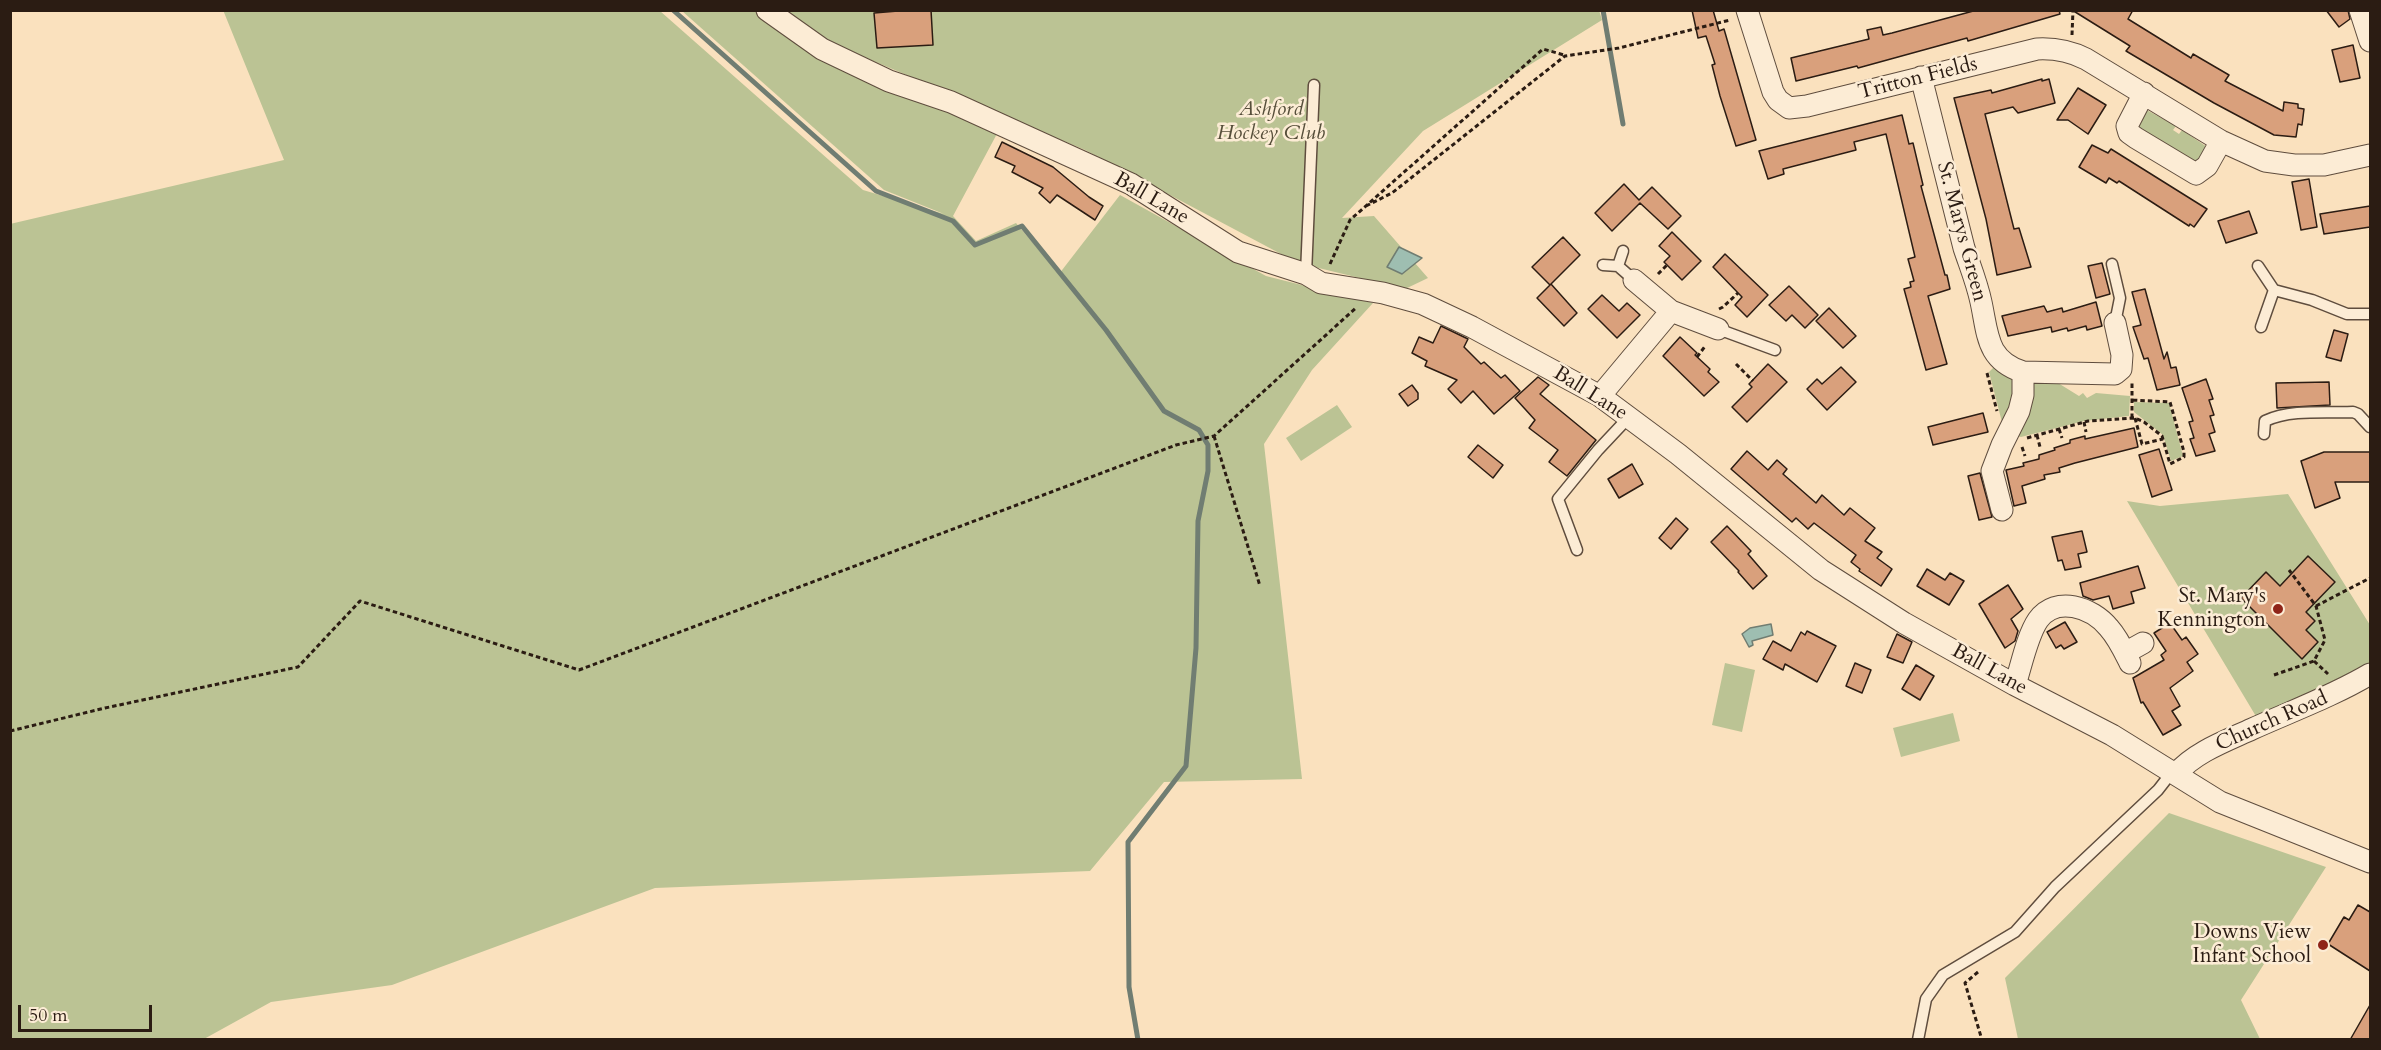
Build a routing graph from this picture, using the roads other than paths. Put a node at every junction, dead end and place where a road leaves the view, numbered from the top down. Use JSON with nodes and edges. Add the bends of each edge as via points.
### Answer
{"nodes":[{"id":1,"x":767,"y":10,"type":"edge"},
{"id":2,"x":2360,"y":10,"type":"edge"},
{"id":3,"x":1748,"y":13,"type":"edge"},
{"id":4,"x":2370,"y":41,"type":"edge"},
{"id":5,"x":1921,"y":77,"type":"junction"},
{"id":6,"x":1314,"y":85,"type":"dead end"},
{"id":7,"x":2144,"y":93,"type":"junction"},
{"id":8,"x":2221,"y":141,"type":"junction"},
{"id":9,"x":2370,"y":154,"type":"edge"},
{"id":10,"x":1623,"y":251,"type":"dead end"},
{"id":11,"x":2112,"y":264,"type":"dead end"},
{"id":12,"x":1603,"y":265,"type":"dead end"},
{"id":13,"x":1618,"y":266,"type":"junction"},
{"id":14,"x":2258,"y":266,"type":"dead end"},
{"id":15,"x":1314,"y":278,"type":"junction"},
{"id":16,"x":1635,"y":280,"type":"joint"},
{"id":17,"x":2274,"y":290,"type":"junction"},
{"id":18,"x":1671,"y":311,"type":"junction"},
{"id":19,"x":2370,"y":314,"type":"edge"},
{"id":20,"x":1717,"y":319,"type":"joint"},
{"id":21,"x":2115,"y":323,"type":"joint"},
{"id":22,"x":2261,"y":327,"type":"dead end"},
{"id":23,"x":1775,"y":350,"type":"dead end"},
{"id":24,"x":2023,"y":372,"type":"junction"},
{"id":25,"x":1600,"y":396,"type":"junction"},
{"id":26,"x":1629,"y":417,"type":"junction"},
{"id":27,"x":2370,"y":427,"type":"edge"},
{"id":28,"x":2264,"y":434,"type":"dead end"},
{"id":29,"x":2002,"y":510,"type":"dead end"},
{"id":30,"x":1577,"y":550,"type":"dead end"},
{"id":31,"x":2133,"y":653,"type":"dead end"},
{"id":32,"x":2370,"y":674,"type":"edge"},
{"id":33,"x":2015,"y":685,"type":"junction"},
{"id":34,"x":2174,"y":773,"type":"junction"},
{"id":35,"x":2370,"y":862,"type":"edge"},
{"id":36,"x":1918,"y":1040,"type":"edge"}],
"edges":[{"from":1,"to":15,"type":"street","name":"Ball Lane","via":[[822,49],[889,81],[951,102],[1131,184],[1238,252]]},
{"from":2,"to":4,"type":"street"},
{"from":3,"to":5,"type":"street","name":"Tritton Fields","via":[[1773,92],[1789,108]]},
{"from":5,"to":7,"type":"street","name":"Tritton Fields","via":[[2037,49],[2056,49],[2072,52]]},
{"from":5,"to":24,"type":"street","name":"St. Marys Green","via":[[1994,353],[2009,367]]},
{"from":6,"to":15,"type":"lane"},
{"from":7,"to":8,"type":"street","name":"Tritton Fields"},
{"from":7,"to":8,"type":"street","via":[[2127,126],[2136,138],[2196,174],[2207,166]]},
{"from":8,"to":9,"type":"street","name":"Tritton Fields","via":[[2265,161],[2294,165],[2324,165]]},
{"from":10,"to":13,"type":"lane"},
{"from":11,"to":21,"type":"lane","via":[[2120,298]]},
{"from":12,"to":13,"type":"lane"},
{"from":13,"to":16,"type":"lane"},
{"from":14,"to":17,"type":"lane"},
{"from":15,"to":25,"type":"street","name":"Ball Lane","via":[[1423,304]]},
{"from":16,"to":18,"type":"street"},
{"from":17,"to":19,"type":"lane","via":[[2347,314]]},
{"from":17,"to":22,"type":"lane"},
{"from":18,"to":20,"type":"street"},
{"from":18,"to":25,"type":"street"},
{"from":20,"to":23,"type":"lane"},
{"from":21,"to":24,"type":"street","via":[[2122,355],[2118,373]]},
{"from":24,"to":29,"type":"street","via":[[2021,405],[1992,471]]},
{"from":25,"to":26,"type":"street","name":"Ball Lane"},
{"from":26,"to":30,"type":"lane","via":[[1558,499]]},
{"from":26,"to":33,"type":"street","name":"Ball Lane","via":[[1821,570],[1904,623]]},
{"from":27,"to":28,"type":"lane","via":[[2353,412],[2295,414],[2266,420]]},
{"from":31,"to":33,"type":"street","via":[[2097,617],[2074,606],[2058,606],[2035,625]]},
{"from":32,"to":34,"type":"street","name":"Church Road","via":[[2221,743]]},
{"from":33,"to":34,"type":"street","name":"Ball Lane","via":[[2112,735]]},
{"from":34,"to":35,"type":"street","name":"Ball Lane","via":[[2220,802]]},
{"from":34,"to":36,"type":"lane","via":[[2055,887],[2015,932],[1942,975],[1926,999]]}]}
